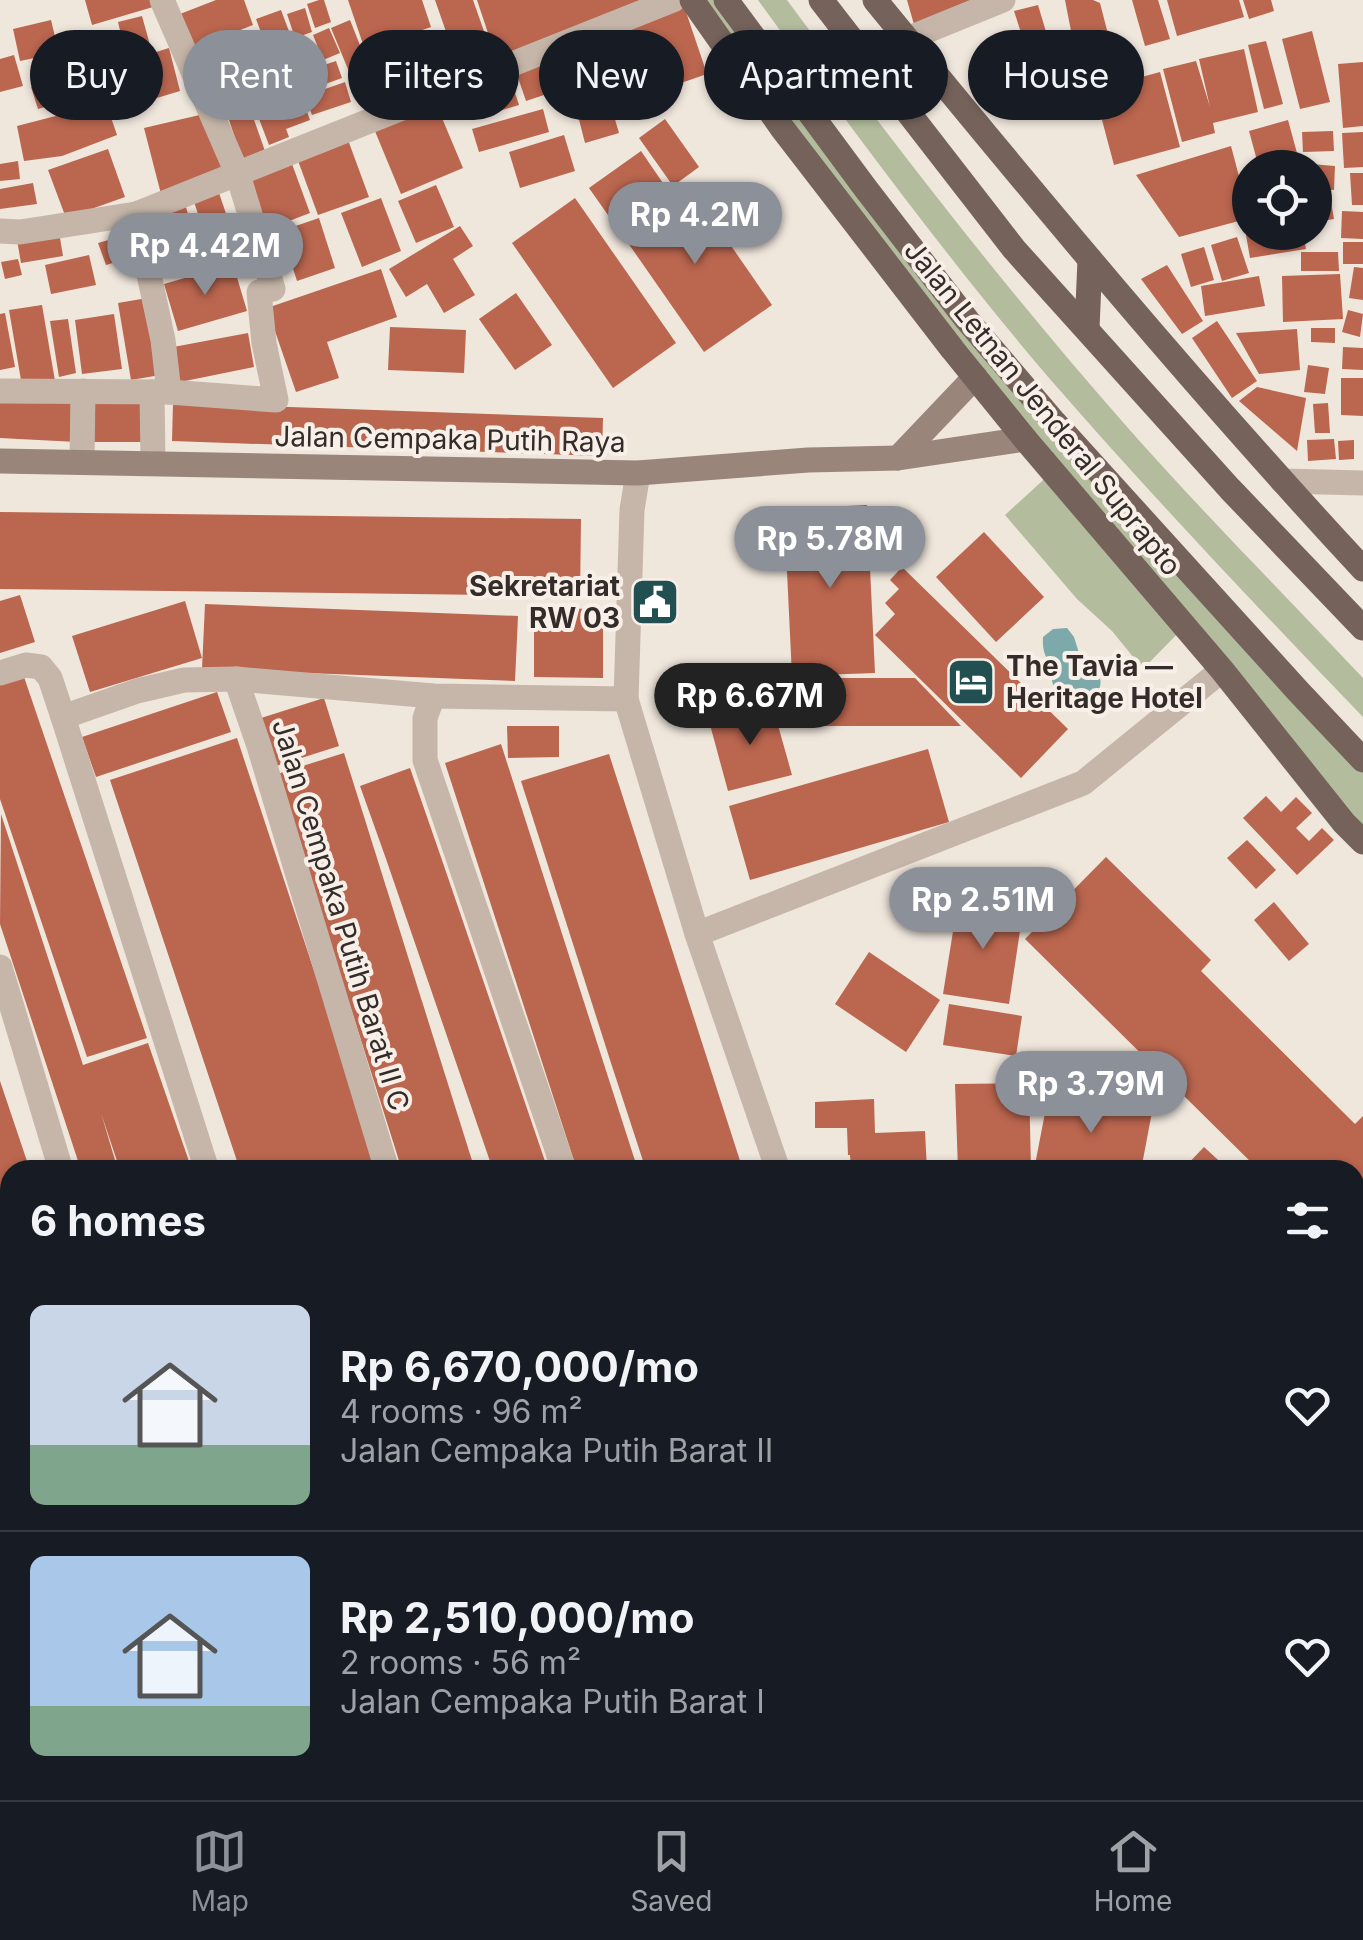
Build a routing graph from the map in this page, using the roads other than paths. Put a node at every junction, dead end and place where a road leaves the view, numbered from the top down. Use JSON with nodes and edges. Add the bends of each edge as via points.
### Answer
{"nodes":[{"id":1,"x":162,"y":0,"type":"edge"},
{"id":2,"x":673,"y":0,"type":"edge"},
{"id":3,"x":692,"y":0,"type":"edge"},
{"id":4,"x":726,"y":0,"type":"edge"},
{"id":5,"x":822,"y":0,"type":"edge"},
{"id":6,"x":874,"y":0,"type":"edge"},
{"id":7,"x":1002,"y":0,"type":"edge"},
{"id":8,"x":899,"y":30,"type":"edge"},
{"id":9,"x":929,"y":30,"type":"edge"},
{"id":10,"x":948,"y":89,"type":"edge"},
{"id":11,"x":238,"y":175,"type":"junction"},
{"id":12,"x":866,"y":189,"type":"junction"},
{"id":13,"x":136,"y":214,"type":"junction"},
{"id":14,"x":858,"y":229,"type":"junction"},
{"id":15,"x":0,"y":231,"type":"edge"},
{"id":16,"x":1090,"y":260,"type":"junction"},
{"id":17,"x":1087,"y":328,"type":"junction"},
{"id":18,"x":975,"y":377,"type":"junction"},
{"id":19,"x":0,"y":391,"type":"edge"},
{"id":20,"x":83,"y":391,"type":"junction"},
{"id":21,"x":160,"y":392,"type":"junction"},
{"id":22,"x":1025,"y":439,"type":"junction"},
{"id":23,"x":898,"y":458,"type":"junction"},
{"id":24,"x":0,"y":460,"type":"edge"},
{"id":25,"x":82,"y":461,"type":"junction"},
{"id":26,"x":153,"y":462,"type":"junction"},
{"id":27,"x":638,"y":473,"type":"junction"},
{"id":28,"x":1282,"y":481,"type":"junction"},
{"id":29,"x":1363,"y":482,"type":"edge"},
{"id":30,"x":1363,"y":570,"type":"edge"},
{"id":31,"x":1363,"y":628,"type":"edge"},
{"id":32,"x":1222,"y":670,"type":"junction"},
{"id":33,"x":0,"y":673,"type":"edge"},
{"id":34,"x":236,"y":679,"type":"junction"},
{"id":35,"x":433,"y":696,"type":"junction"},
{"id":36,"x":626,"y":700,"type":"junction"},
{"id":37,"x":63,"y":717,"type":"junction"},
{"id":38,"x":1363,"y":760,"type":"edge"},
{"id":39,"x":1363,"y":842,"type":"edge"},
{"id":40,"x":698,"y":934,"type":"junction"},
{"id":41,"x":0,"y":967,"type":"edge"},
{"id":42,"x":58,"y":1160,"type":"edge"},
{"id":43,"x":204,"y":1160,"type":"edge"},
{"id":44,"x":384,"y":1160,"type":"edge"},
{"id":45,"x":561,"y":1160,"type":"edge"},
{"id":46,"x":775,"y":1160,"type":"edge"}],
"edges":[{"from":1,"to":11,"type":"street"},
{"from":2,"to":11,"type":"street"},
{"from":3,"to":14,"type":"main road","name":"Jalan Letnan Jenderal Suprapto"},
{"from":4,"to":12,"type":"main road","name":"Jalan Letnan Jenderal Suprapto"},
{"from":5,"to":17,"type":"main road","via":[[1014,249]]},
{"from":6,"to":8,"type":"main road"},
{"from":7,"to":9,"type":"street"},
{"from":10,"to":16,"type":"main road"},
{"from":11,"to":13,"type":"street"},
{"from":11,"to":21,"type":"street","via":[[273,288],[259,292],[276,400]]},
{"from":12,"to":14,"type":"main road"},
{"from":12,"to":38,"type":"main road","name":"Jalan Letnan Jenderal Suprapto","via":[[1054,422]]},
{"from":13,"to":15,"type":"street"},
{"from":13,"to":21,"type":"street","via":[[162,340]]},
{"from":14,"to":18,"type":"main road","name":"Jalan Letnan Jenderal Suprapto"},
{"from":16,"to":17,"type":"main road"},
{"from":16,"to":28,"type":"main road"},
{"from":17,"to":31,"type":"main road"},
{"from":18,"to":22,"type":"main road","name":"Jalan Letnan Jenderal Suprapto"},
{"from":18,"to":23,"type":"street"},
{"from":19,"to":20,"type":"street"},
{"from":20,"to":21,"type":"street"},
{"from":20,"to":25,"type":"street"},
{"from":21,"to":26,"type":"street"},
{"from":22,"to":23,"type":"street","name":"Jalan Cempaka Putih Raya"},
{"from":22,"to":32,"type":"main road","name":"Jalan Letnan Jenderal Suprapto"},
{"from":23,"to":27,"type":"street","name":"Jalan Cempaka Putih Raya"},
{"from":24,"to":25,"type":"street","name":"Jalan Cempaka Putih Raya"},
{"from":25,"to":26,"type":"street","name":"Jalan Cempaka Putih Raya"},
{"from":26,"to":27,"type":"street","name":"Jalan Cempaka Putih Raya"},
{"from":27,"to":36,"type":"street"},
{"from":28,"to":29,"type":"street"},
{"from":28,"to":30,"type":"main road"},
{"from":32,"to":39,"type":"main road","name":"Jalan Letnan Jenderal Suprapto"},
{"from":32,"to":40,"type":"street","via":[[1083,783]]},
{"from":33,"to":37,"type":"street","via":[[41,667]]},
{"from":34,"to":35,"type":"street"},
{"from":34,"to":37,"type":"street","via":[[160,684]]},
{"from":34,"to":44,"type":"street","name":"Jalan Cempaka Putih Barat II C"},
{"from":35,"to":36,"type":"street"},
{"from":35,"to":45,"type":"street","via":[[425,718],[425,760]]},
{"from":36,"to":40,"type":"street"},
{"from":37,"to":43,"type":"street"},
{"from":40,"to":46,"type":"street"},
{"from":41,"to":42,"type":"street"}]}
